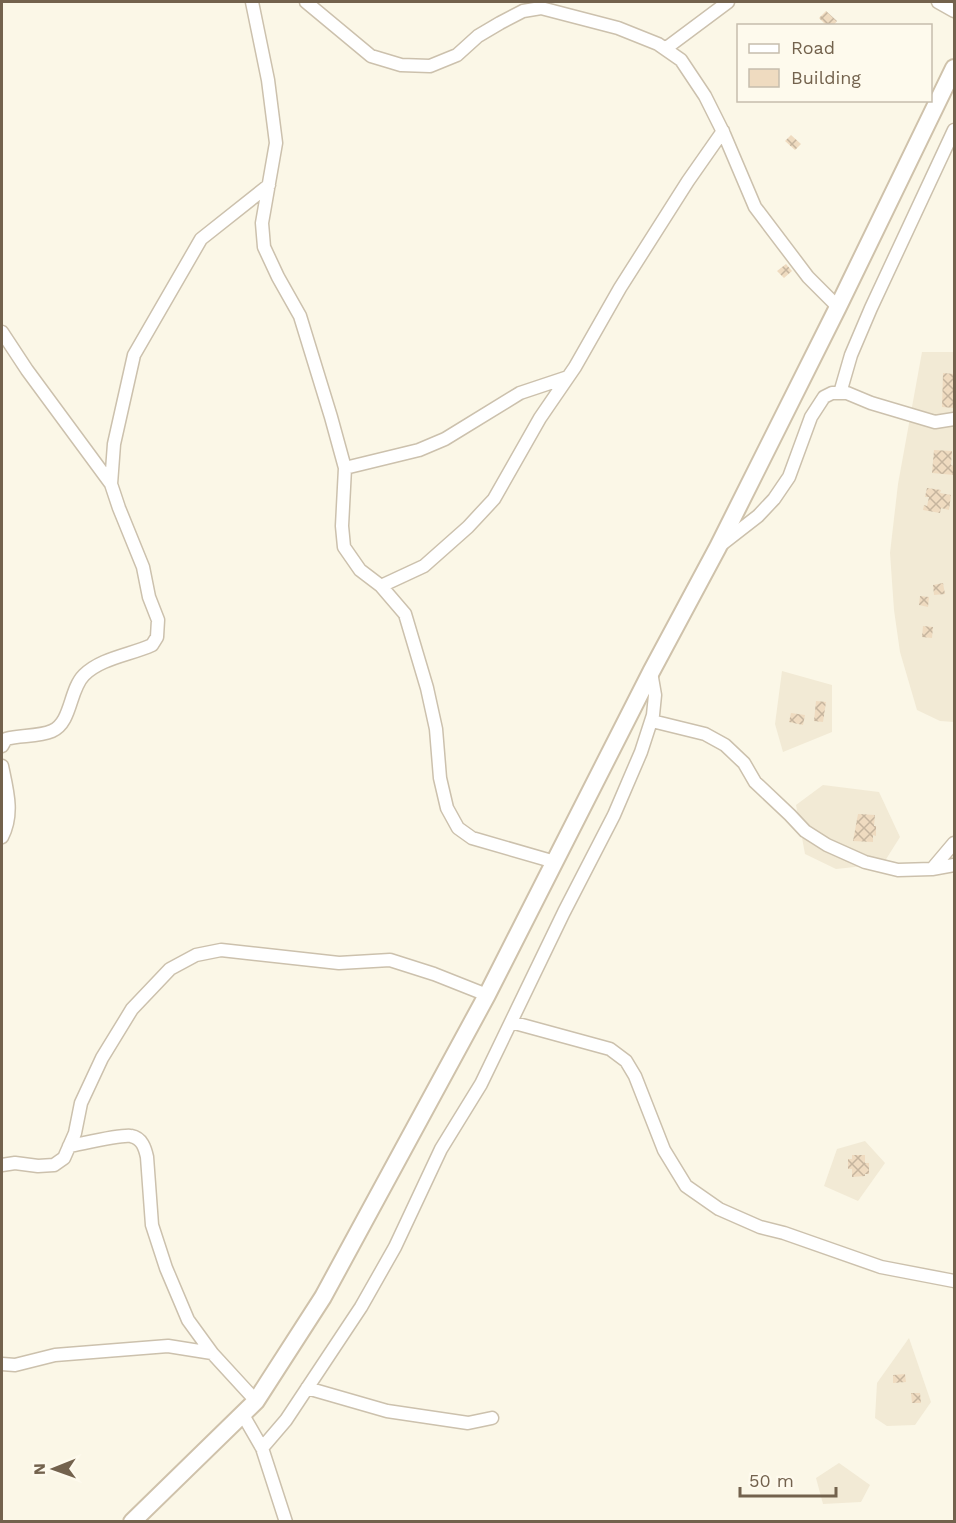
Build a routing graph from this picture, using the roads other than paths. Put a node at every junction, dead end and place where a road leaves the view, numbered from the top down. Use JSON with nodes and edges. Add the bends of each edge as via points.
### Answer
{"nodes":[{"id":1,"x":252,"y":2,"type":"edge"},
{"id":2,"x":306,"y":2,"type":"edge"},
{"id":3,"x":728,"y":2,"type":"edge"},
{"id":4,"x":938,"y":2,"type":"edge"},
{"id":5,"x":954,"y":11,"type":"edge"},
{"id":6,"x":665,"y":49,"type":"junction"},
{"id":7,"x":954,"y":68,"type":"edge"},
{"id":8,"x":954,"y":130,"type":"edge"},
{"id":9,"x":723,"y":131,"type":"junction"},
{"id":10,"x":269,"y":184,"type":"junction"},
{"id":11,"x":838,"y":308,"type":"junction"},
{"id":12,"x":2,"y":332,"type":"edge"},
{"id":13,"x":568,"y":377,"type":"junction"},
{"id":14,"x":840,"y":393,"type":"junction"},
{"id":15,"x":954,"y":419,"type":"edge"},
{"id":16,"x":345,"y":468,"type":"junction"},
{"id":17,"x":111,"y":484,"type":"junction"},
{"id":18,"x":718,"y":547,"type":"junction"},
{"id":19,"x":381,"y":586,"type":"junction"},
{"id":20,"x":651,"y":672,"type":"junction"},
{"id":21,"x":652,"y":721,"type":"junction"},
{"id":22,"x":2,"y":746,"type":"edge"},
{"id":23,"x":2,"y":766,"type":"edge"},
{"id":24,"x":2,"y":837,"type":"edge"},
{"id":25,"x":954,"y":843,"type":"edge"},
{"id":26,"x":555,"y":862,"type":"junction"},
{"id":27,"x":954,"y":865,"type":"edge"},
{"id":28,"x":932,"y":869,"type":"junction"},
{"id":29,"x":487,"y":995,"type":"junction"},
{"id":30,"x":512,"y":1022,"type":"junction"},
{"id":31,"x":69,"y":1146,"type":"junction"},
{"id":32,"x":2,"y":1165,"type":"edge"},
{"id":33,"x":954,"y":1281,"type":"edge"},
{"id":34,"x":212,"y":1353,"type":"junction"},
{"id":35,"x":2,"y":1364,"type":"edge"},
{"id":36,"x":308,"y":1388,"type":"junction"},
{"id":37,"x":256,"y":1401,"type":"junction"},
{"id":38,"x":243,"y":1415,"type":"junction"},
{"id":39,"x":492,"y":1418,"type":"dead end"},
{"id":40,"x":262,"y":1448,"type":"junction"},
{"id":41,"x":132,"y":1521,"type":"edge"},
{"id":42,"x":286,"y":1521,"type":"edge"}],
"edges":[{"from":1,"to":10,"type":"street","via":[[276,143]]},
{"from":2,"to":6,"type":"street","via":[[371,56],[401,66],[430,66],[457,55],[500,23],[522,11],[541,8],[618,27]]},
{"from":3,"to":6,"type":"street"},
{"from":4,"to":5,"type":"street"},
{"from":6,"to":9,"type":"street","via":[[681,60]]},
{"from":7,"to":11,"type":"main road"},
{"from":8,"to":14,"type":"street","via":[[871,308]]},
{"from":9,"to":11,"type":"street","via":[[755,207],[808,277]]},
{"from":9,"to":13,"type":"street","via":[[620,288]]},
{"from":10,"to":16,"type":"street","via":[[262,223],[264,247],[300,316]]},
{"from":10,"to":17,"type":"street","via":[[201,238],[134,355],[114,444]]},
{"from":11,"to":18,"type":"main road"},
{"from":12,"to":17,"type":"street"},
{"from":13,"to":16,"type":"street","via":[[520,393],[445,439],[419,450]]},
{"from":13,"to":19,"type":"street","via":[[494,499],[424,566]]},
{"from":14,"to":15,"type":"street","via":[[935,422]]},
{"from":14,"to":18,"type":"street","via":[[824,398],[811,417],[789,477],[774,499]]},
{"from":16,"to":19,"type":"street","via":[[344,547],[360,570]]},
{"from":17,"to":22,"type":"street","via":[[143,567],[158,620],[157,637],[152,645],[93,667],[82,676],[68,710],[53,731],[6,739]]},
{"from":18,"to":20,"type":"main road"},
{"from":19,"to":26,"type":"street","via":[[405,614],[418,653],[435,729],[440,778],[447,808],[458,828],[472,838]]},
{"from":20,"to":21,"type":"street","via":[[655,694]]},
{"from":20,"to":26,"type":"main road"},
{"from":21,"to":28,"type":"street","via":[[705,734],[725,745],[744,763],[755,782],[805,831],[827,845],[865,862],[898,870]]},
{"from":21,"to":30,"type":"street","via":[[614,814]]},
{"from":23,"to":24,"type":"street","via":[[9,816]]},
{"from":25,"to":28,"type":"street"},
{"from":26,"to":29,"type":"main road"},
{"from":27,"to":28,"type":"street"},
{"from":29,"to":31,"type":"street","via":[[390,960],[339,963],[221,950],[196,955],[170,969],[132,1009],[81,1103]]},
{"from":29,"to":37,"type":"main road","via":[[323,1297]]},
{"from":30,"to":33,"type":"street","via":[[610,1049],[626,1061],[664,1150],[686,1186],[719,1209],[760,1227],[881,1267]]},
{"from":30,"to":36,"type":"street","via":[[481,1084],[441,1149],[362,1307]]},
{"from":31,"to":32,"type":"street","via":[[64,1158],[54,1164]]},
{"from":31,"to":34,"type":"street","via":[[130,1136],[145,1146],[155,1236],[188,1320]]},
{"from":34,"to":35,"type":"street","via":[[168,1346],[55,1355],[15,1365]]},
{"from":34,"to":37,"type":"street"},
{"from":36,"to":39,"type":"street","via":[[387,1412],[468,1423]]},
{"from":36,"to":40,"type":"street"},
{"from":37,"to":38,"type":"main road"},
{"from":38,"to":40,"type":"street"},
{"from":38,"to":41,"type":"main road"},
{"from":40,"to":42,"type":"street"}]}
